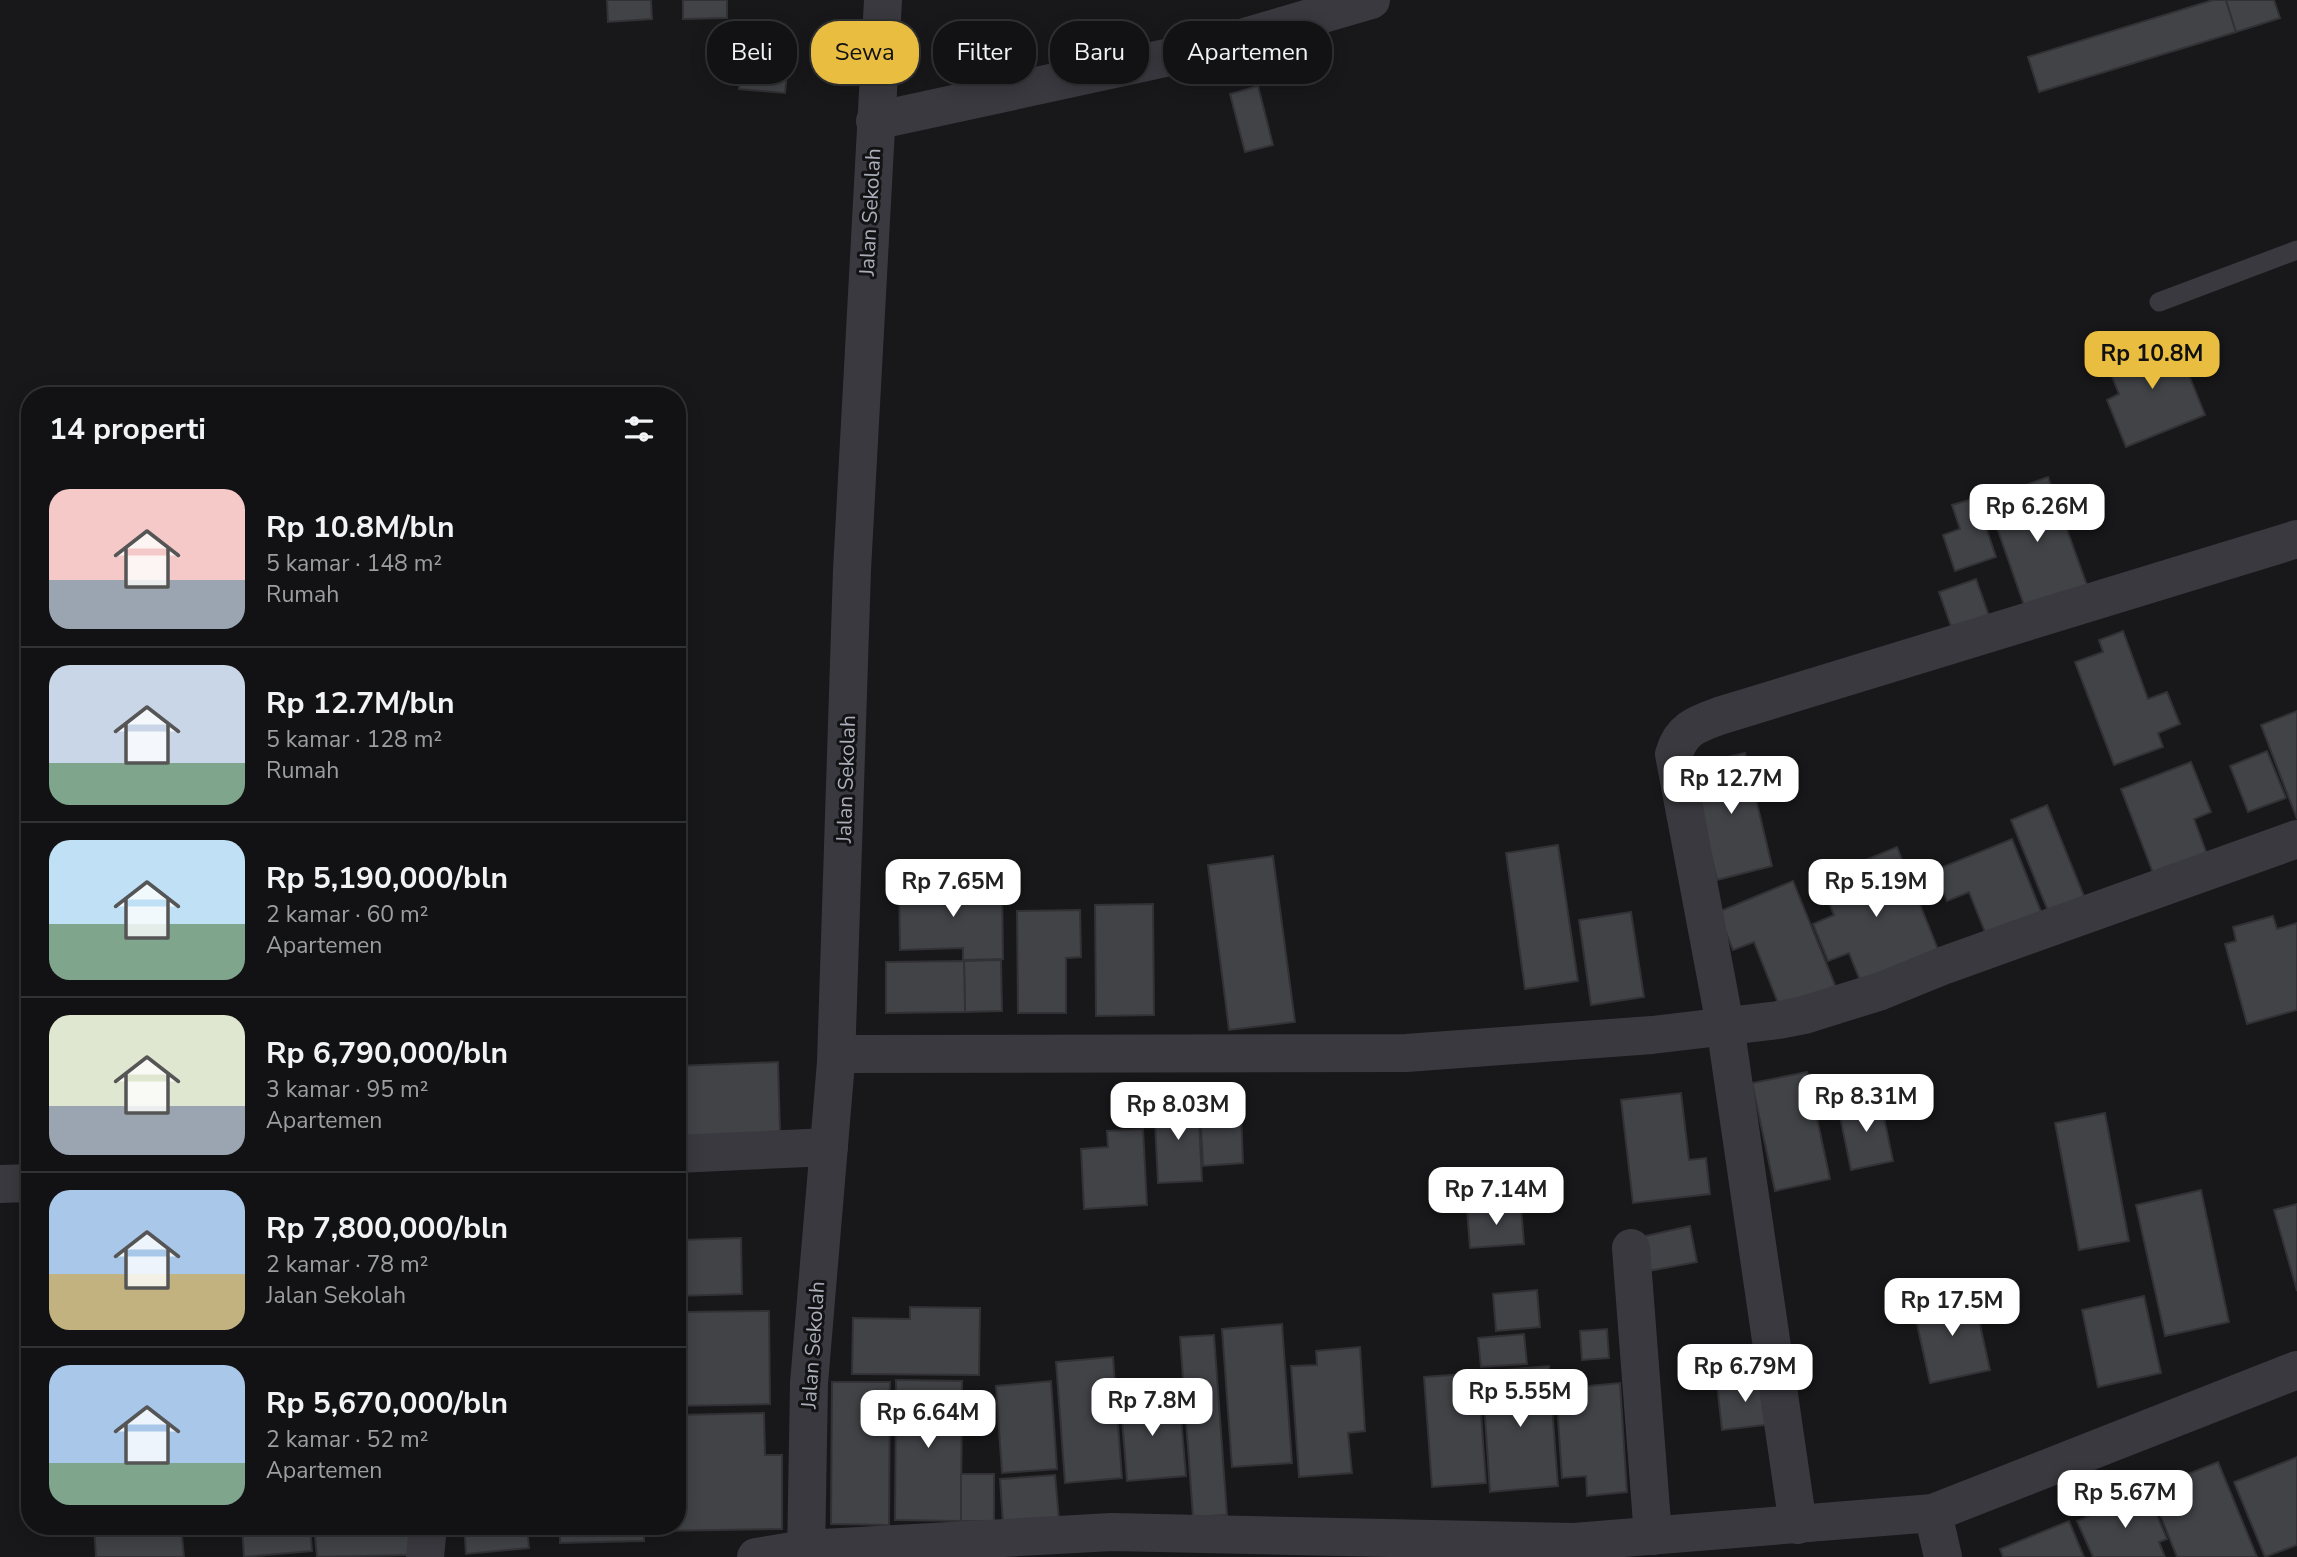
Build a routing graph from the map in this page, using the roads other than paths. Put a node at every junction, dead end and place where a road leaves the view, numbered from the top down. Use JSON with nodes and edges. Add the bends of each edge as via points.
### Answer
{"nodes":[{"id":1,"x":883,"y":0,"type":"edge"},
{"id":2,"x":1371,"y":0,"type":"edge"},
{"id":3,"x":875,"y":121,"type":"junction"},
{"id":4,"x":2297,"y":250,"type":"edge"},
{"id":5,"x":2159,"y":302,"type":"dead end"},
{"id":6,"x":2297,"y":539,"type":"edge"},
{"id":7,"x":2297,"y":839,"type":"edge"},
{"id":8,"x":1725,"y":1026,"type":"junction"},
{"id":9,"x":837,"y":1054,"type":"junction"},
{"id":10,"x":829,"y":1147,"type":"junction"},
{"id":11,"x":686,"y":1154,"type":"edge"},
{"id":12,"x":21,"y":1183,"type":"edge"},
{"id":13,"x":0,"y":1184,"type":"edge"},
{"id":14,"x":1631,"y":1248,"type":"dead end"},
{"id":15,"x":2297,"y":1370,"type":"edge"},
{"id":16,"x":1933,"y":1513,"type":"junction"},
{"id":17,"x":1798,"y":1525,"type":"junction"},
{"id":18,"x":427,"y":1535,"type":"edge"},
{"id":19,"x":1653,"y":1536,"type":"junction"},
{"id":20,"x":806,"y":1553,"type":"edge"},
{"id":21,"x":425,"y":1557,"type":"edge"},
{"id":22,"x":756,"y":1557,"type":"edge"},
{"id":23,"x":1943,"y":1557,"type":"edge"}],
"edges":[{"from":1,"to":3,"type":"street","name":"Jalan Sekolah"},
{"from":2,"to":3,"type":"street","via":[[1193,52]]},
{"from":3,"to":9,"type":"street","name":"Jalan Sekolah","via":[[852,570]]},
{"from":4,"to":5,"type":"lane"},
{"from":6,"to":8,"type":"street","via":[[1693,725],[1674,754]]},
{"from":7,"to":8,"type":"street","via":[[1869,995],[1804,1015]]},
{"from":8,"to":9,"type":"street","via":[[1406,1054]]},
{"from":8,"to":17,"type":"street"},
{"from":9,"to":10,"type":"street","name":"Jalan Sekolah"},
{"from":10,"to":11,"type":"street"},
{"from":10,"to":20,"type":"street","name":"Jalan Sekolah","via":[[809,1382]]},
{"from":12,"to":13,"type":"street"},
{"from":14,"to":19,"type":"street"},
{"from":15,"to":16,"type":"street"},
{"from":16,"to":17,"type":"street"},
{"from":16,"to":23,"type":"street"},
{"from":17,"to":19,"type":"street"},
{"from":18,"to":21,"type":"street"},
{"from":19,"to":20,"type":"street","via":[[1574,1542],[1112,1532]]},
{"from":20,"to":22,"type":"street"}]}
